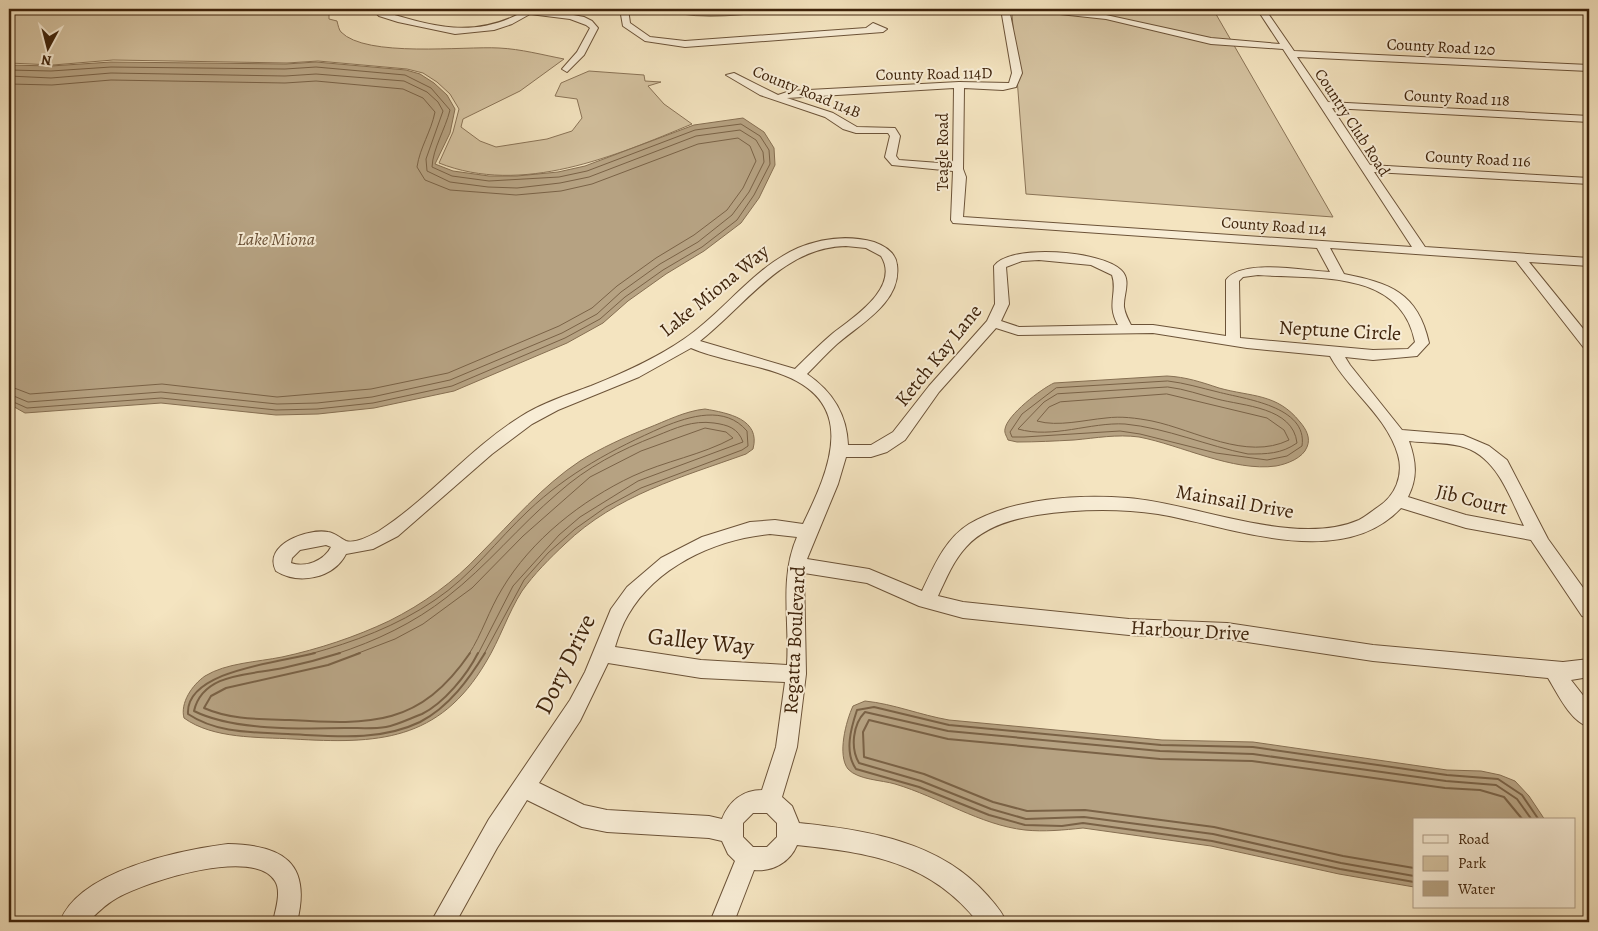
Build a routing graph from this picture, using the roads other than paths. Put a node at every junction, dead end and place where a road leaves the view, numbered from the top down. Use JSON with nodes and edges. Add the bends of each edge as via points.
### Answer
{"nodes":[{"id":1,"x":376,"y":9,"type":"edge"},
{"id":2,"x":510,"y":9,"type":"edge"},
{"id":3,"x":624,"y":9,"type":"edge"},
{"id":4,"x":1004,"y":9,"type":"edge"},
{"id":5,"x":1032,"y":9,"type":"edge"},
{"id":6,"x":1261,"y":9,"type":"edge"},
{"id":7,"x":527,"y":13,"type":"junction"},
{"id":8,"x":868,"y":30,"type":"dead end"},
{"id":9,"x":1288,"y":51,"type":"junction"},
{"id":10,"x":1589,"y":68,"type":"edge"},
{"id":11,"x":558,"y":74,"type":"dead end"},
{"id":12,"x":731,"y":75,"type":"dead end"},
{"id":13,"x":958,"y":85,"type":"junction"},
{"id":14,"x":777,"y":98,"type":"junction"},
{"id":15,"x":1323,"y":104,"type":"junction"},
{"id":16,"x":1589,"y":119,"type":"edge"},
{"id":17,"x":1365,"y":168,"type":"junction"},
{"id":18,"x":958,"y":170,"type":"junction"},
{"id":19,"x":1589,"y":181,"type":"edge"},
{"id":20,"x":957,"y":220,"type":"joint"},
{"id":21,"x":1321,"y":244,"type":"junction"},
{"id":22,"x":1421,"y":251,"type":"junction"},
{"id":23,"x":1519,"y":257,"type":"junction"},
{"id":24,"x":1589,"y":262,"type":"edge"},
{"id":25,"x":1338,"y":277,"type":"junction"},
{"id":26,"x":993,"y":323,"type":"junction"},
{"id":27,"x":1126,"y":328,"type":"junction"},
{"id":28,"x":690,"y":342,"type":"junction"},
{"id":29,"x":1233,"y":342,"type":"junction"},
{"id":30,"x":1589,"y":345,"type":"edge"},
{"id":31,"x":1336,"y":353,"type":"junction"},
{"id":32,"x":797,"y":375,"type":"junction"},
{"id":33,"x":1398,"y":435,"type":"junction"},
{"id":34,"x":842,"y":451,"type":"junction"},
{"id":35,"x":1398,"y":500,"type":"junction"},
{"id":36,"x":808,"y":532,"type":"junction"},
{"id":37,"x":1536,"y":534,"type":"junction"},
{"id":38,"x":340,"y":548,"type":"dead end"},
{"id":39,"x":797,"y":565,"type":"junction"},
{"id":40,"x":926,"y":601,"type":"junction"},
{"id":41,"x":1589,"y":610,"type":"edge"},
{"id":42,"x":602,"y":654,"type":"junction"},
{"id":43,"x":1589,"y":668,"type":"edge"},
{"id":44,"x":1554,"y":671,"type":"junction"},
{"id":45,"x":796,"y":674,"type":"junction"},
{"id":46,"x":1589,"y":718,"type":"edge"},
{"id":47,"x":523,"y":786,"type":"junction"},
{"id":48,"x":769,"y":801,"type":"junction"},
{"id":49,"x":731,"y":832,"type":"junction"},
{"id":50,"x":789,"y":833,"type":"junction"},
{"id":51,"x":748,"y":856,"type":"junction"},
{"id":52,"x":72,"y":922,"type":"edge"},
{"id":53,"x":285,"y":922,"type":"edge"},
{"id":54,"x":443,"y":922,"type":"edge"},
{"id":55,"x":722,"y":922,"type":"edge"},
{"id":56,"x":994,"y":922,"type":"edge"}],
"edges":[{"from":1,"to":7,"type":"street","via":[[382,14],[440,31],[458,32],[493,29],[499,33],[512,29],[505,26]]},
{"from":2,"to":7,"type":"street"},
{"from":3,"to":8,"type":"street","via":[[626,24],[648,39],[685,44]]},
{"from":4,"to":13,"type":"street","name":"County Road 114D","via":[[1016,80],[1003,87]]},
{"from":5,"to":9,"type":"street","name":"County Road 120","via":[[1106,16],[1211,41]]},
{"from":6,"to":9,"type":"street","name":"Country Club Road"},
{"from":7,"to":11,"type":"street","via":[[580,17],[593,24],[588,41],[567,69]]},
{"from":9,"to":10,"type":"street","name":"County Road 120"},
{"from":9,"to":15,"type":"street","name":"Country Club Road"},
{"from":12,"to":14,"type":"street","name":"County Road 114B","via":[[763,94]]},
{"from":13,"to":14,"type":"street","name":"County Road 114D","via":[[790,94]]},
{"from":13,"to":18,"type":"street","name":"Teagle Road"},
{"from":14,"to":18,"type":"street","name":"County Road 114B","via":[[824,113],[853,129],[891,130],[895,136],[890,157],[896,163],[942,165]]},
{"from":15,"to":16,"type":"street","name":"County Road 118"},
{"from":15,"to":17,"type":"street","name":"Country Club Road"},
{"from":17,"to":19,"type":"street","name":"County Road 116"},
{"from":17,"to":22,"type":"street","name":"Country Club Road"},
{"from":18,"to":20,"type":"street","name":"Teagle Road"},
{"from":20,"to":21,"type":"street","name":"County Road 114"},
{"from":21,"to":22,"type":"street","name":"County Road 114"},
{"from":21,"to":25,"type":"street"},
{"from":22,"to":23,"type":"street","name":"County Road 114"},
{"from":23,"to":24,"type":"street","name":"County Road 114"},
{"from":23,"to":30,"type":"street"},
{"from":25,"to":29,"type":"street","name":"Neptune Circle","via":[[1258,271],[1234,277]]},
{"from":25,"to":31,"type":"street","name":"Neptune Circle","via":[[1363,280],[1394,294],[1406,306],[1419,328],[1422,343],[1412,353]]},
{"from":26,"to":27,"type":"street","name":"Neptune Circle","via":[[1018,331]]},
{"from":26,"to":27,"type":"street","name":"Ketch Kay Lane","via":[[1002,304],[1000,266],[1010,258],[1026,256],[1087,260],[1105,264],[1114,270],[1120,280],[1118,310]]},
{"from":26,"to":34,"type":"street","name":"Ketch Kay Lane","via":[[934,389],[899,436],[871,451]]},
{"from":27,"to":29,"type":"street","name":"Neptune Circle","via":[[1175,331]]},
{"from":28,"to":32,"type":"street","name":"Regatta Boulevard","via":[[723,356],[765,362]]},
{"from":28,"to":32,"type":"street","name":"Lake Miona Way","via":[[771,270],[814,246],[865,244],[882,250],[888,255],[891,268],[884,295]]},
{"from":28,"to":38,"type":"street","name":"Lake Miona Way","via":[[630,375],[541,412],[511,431],[385,536],[371,543]]},
{"from":29,"to":31,"type":"street","name":"Neptune Circle"},
{"from":31,"to":33,"type":"street","via":[[1346,373]]},
{"from":32,"to":34,"type":"street","name":"Regatta Boulevard","via":[[816,388],[832,407],[839,424]]},
{"from":33,"to":35,"type":"street","via":[[1407,467],[1406,483]]},
{"from":33,"to":37,"type":"street","via":[[1452,438],[1474,445],[1492,456],[1509,475]]},
{"from":34,"to":36,"type":"street","name":"Regatta Boulevard"},
{"from":35,"to":37,"type":"street","name":"Jib Court","via":[[1455,520]]},
{"from":35,"to":40,"type":"street","name":"Mainsail Drive","via":[[1374,520],[1356,527],[1314,534],[1266,532],[1130,504],[1082,504],[1025,512],[977,527],[958,542]]},
{"from":36,"to":39,"type":"street","name":"Regatta Boulevard"},
{"from":36,"to":42,"type":"street","name":"Dory Drive","via":[[787,528],[750,530],[710,541],[670,561],[644,581],[624,605]]},
{"from":37,"to":41,"type":"street"},
{"from":39,"to":40,"type":"street","name":"Harbour Drive","via":[[869,576]]},
{"from":39,"to":45,"type":"street","name":"Regatta Boulevard","via":[[793,588]]},
{"from":40,"to":44,"type":"street","name":"Harbour Drive","via":[[963,610],[1129,627],[1244,633],[1373,653]]},
{"from":42,"to":45,"type":"street","name":"Galley Way","via":[[701,670]]},
{"from":42,"to":47,"type":"street","name":"Dory Drive","via":[[564,729]]},
{"from":43,"to":44,"type":"street","name":"Harbour Drive","via":[[1578,672]]},
{"from":44,"to":46,"type":"street"},
{"from":45,"to":48,"type":"street","name":"Regatta Boulevard","via":[[786,756]]},
{"from":47,"to":49,"type":"street","via":[[582,816],[607,821],[709,827]]},
{"from":47,"to":54,"type":"street","name":"Dory Drive"},
{"from":48,"to":49,"type":"street","via":[[760,800],[743,807],[732,822]]},
{"from":48,"to":50,"type":"street","via":[[783,810]]},
{"from":49,"to":51,"type":"street","via":[[736,846]]},
{"from":50,"to":51,"type":"street","via":[[787,842],[774,855],[766,858]]},
{"from":50,"to":56,"type":"street","via":[[858,840],[896,849],[939,870],[968,892]]},
{"from":51,"to":55,"type":"street"},
{"from":52,"to":53,"type":"street","via":[[88,904],[125,880],[185,862],[242,856],[262,857],[284,872],[289,887]]}]}
